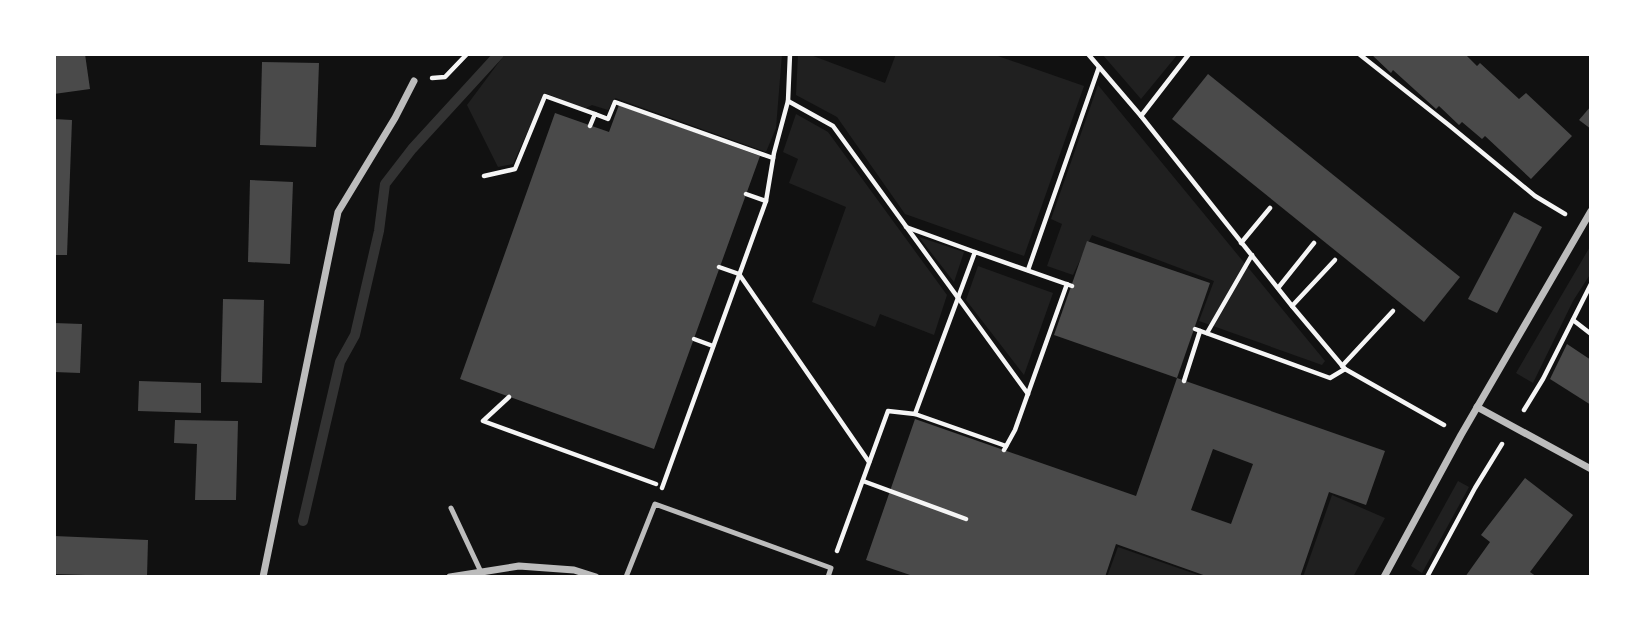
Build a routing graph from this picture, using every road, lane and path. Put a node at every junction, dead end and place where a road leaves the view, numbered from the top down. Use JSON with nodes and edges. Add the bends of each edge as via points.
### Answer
{"nodes":[{"id":1,"x":467,"y":54,"type":"edge"},
{"id":2,"x":790,"y":54,"type":"edge"},
{"id":3,"x":1088,"y":54,"type":"edge"},
{"id":4,"x":1189,"y":54,"type":"edge"},
{"id":5,"x":1359,"y":54,"type":"edge"},
{"id":6,"x":1099,"y":67,"type":"junction"},
{"id":7,"x":414,"y":81,"type":"joint"},
{"id":8,"x":788,"y":101,"type":"junction"},
{"id":9,"x":596,"y":114,"type":"junction"},
{"id":10,"x":1141,"y":116,"type":"junction"},
{"id":11,"x":590,"y":125,"type":"dead end"},
{"id":12,"x":773,"y":158,"type":"junction"},
{"id":13,"x":484,"y":176,"type":"dead end"},
{"id":14,"x":746,"y":194,"type":"dead end"},
{"id":15,"x":766,"y":201,"type":"junction"},
{"id":16,"x":1270,"y":208,"type":"dead end"},
{"id":17,"x":1591,"y":211,"type":"edge"},
{"id":18,"x":1582,"y":224,"type":"junction"},
{"id":19,"x":906,"y":227,"type":"junction"},
{"id":20,"x":1241,"y":243,"type":"junction"},
{"id":21,"x":1314,"y":243,"type":"dead end"},
{"id":22,"x":975,"y":252,"type":"junction"},
{"id":23,"x":1252,"y":255,"type":"junction"},
{"id":24,"x":1335,"y":260,"type":"dead end"},
{"id":25,"x":719,"y":267,"type":"dead end"},
{"id":26,"x":1028,"y":270,"type":"junction"},
{"id":27,"x":739,"y":274,"type":"junction"},
{"id":28,"x":1591,"y":284,"type":"edge"},
{"id":29,"x":1278,"y":288,"type":"junction"},
{"id":30,"x":957,"y":297,"type":"junction"},
{"id":31,"x":1292,"y":306,"type":"junction"},
{"id":32,"x":1393,"y":311,"type":"dead end"},
{"id":33,"x":1573,"y":320,"type":"junction"},
{"id":34,"x":1207,"y":333,"type":"junction"},
{"id":35,"x":1591,"y":334,"type":"edge"},
{"id":36,"x":694,"y":339,"type":"dead end"},
{"id":37,"x":713,"y":346,"type":"junction"},
{"id":38,"x":1344,"y":368,"type":"junction"},
{"id":39,"x":1184,"y":380,"type":"dead end"},
{"id":40,"x":1028,"y":394,"type":"junction"},
{"id":41,"x":509,"y":397,"type":"dead end"},
{"id":42,"x":1477,"y":407,"type":"junction"},
{"id":43,"x":915,"y":414,"type":"junction"},
{"id":44,"x":1513,"y":426,"type":"junction"},
{"id":45,"x":1461,"y":435,"type":"junction"},
{"id":46,"x":870,"y":462,"type":"junction"},
{"id":47,"x":1591,"y":469,"type":"edge"},
{"id":48,"x":863,"y":481,"type":"junction"},
{"id":49,"x":662,"y":486,"type":"junction"},
{"id":50,"x":655,"y":504,"type":"junction"},
{"id":51,"x":451,"y":508,"type":"dead end"},
{"id":52,"x":966,"y":519,"type":"dead end"},
{"id":53,"x":831,"y":568,"type":"junction"},
{"id":54,"x":481,"y":572,"type":"junction"},
{"id":55,"x":264,"y":577,"type":"edge"},
{"id":56,"x":450,"y":577,"type":"edge"},
{"id":57,"x":596,"y":577,"type":"edge"},
{"id":58,"x":626,"y":577,"type":"edge"},
{"id":59,"x":828,"y":577,"type":"edge"},
{"id":60,"x":1384,"y":577,"type":"edge"},
{"id":61,"x":1427,"y":577,"type":"edge"}],
"edges":[{"from":1,"to":7,"type":"path","via":[[445,77]]},
{"from":2,"to":8,"type":"path"},
{"from":3,"to":6,"type":"path"},
{"from":4,"to":10,"type":"path"},
{"from":5,"to":18,"type":"path","via":[[1535,196]]},
{"from":6,"to":10,"type":"path"},
{"from":6,"to":26,"type":"path"},
{"from":7,"to":55,"type":"street","via":[[338,212]]},
{"from":8,"to":12,"type":"path"},
{"from":8,"to":19,"type":"path","via":[[833,126]]},
{"from":9,"to":11,"type":"path"},
{"from":9,"to":12,"type":"path","via":[[608,119],[615,102]]},
{"from":9,"to":13,"type":"path","via":[[545,96],[515,169]]},
{"from":10,"to":20,"type":"path"},
{"from":12,"to":15,"type":"path"},
{"from":14,"to":15,"type":"path"},
{"from":15,"to":27,"type":"path"},
{"from":16,"to":20,"type":"path"},
{"from":17,"to":18,"type":"street"},
{"from":18,"to":42,"type":"street"},
{"from":19,"to":22,"type":"path"},
{"from":19,"to":30,"type":"path"},
{"from":20,"to":23,"type":"path"},
{"from":21,"to":29,"type":"path"},
{"from":22,"to":26,"type":"path"},
{"from":22,"to":30,"type":"path"},
{"from":23,"to":29,"type":"path"},
{"from":23,"to":34,"type":"path"},
{"from":24,"to":31,"type":"path"},
{"from":25,"to":27,"type":"path"},
{"from":26,"to":40,"type":"path","via":[[1069,285]]},
{"from":27,"to":37,"type":"path"},
{"from":27,"to":46,"type":"path"},
{"from":28,"to":33,"type":"path"},
{"from":29,"to":31,"type":"path"},
{"from":30,"to":40,"type":"path"},
{"from":30,"to":43,"type":"path"},
{"from":31,"to":38,"type":"path"},
{"from":32,"to":38,"type":"path"},
{"from":33,"to":35,"type":"path"},
{"from":33,"to":44,"type":"path"},
{"from":34,"to":38,"type":"path","via":[[1330,378]]},
{"from":34,"to":39,"type":"path","via":[[1198,330]]},
{"from":36,"to":37,"type":"path"},
{"from":37,"to":49,"type":"path"},
{"from":38,"to":45,"type":"path"},
{"from":40,"to":43,"type":"path","via":[[1005,448]]},
{"from":41,"to":49,"type":"path","via":[[483,421]]},
{"from":42,"to":44,"type":"street"},
{"from":42,"to":45,"type":"street"},
{"from":43,"to":46,"type":"path","via":[[888,411]]},
{"from":44,"to":47,"type":"street"},
{"from":44,"to":61,"type":"path"},
{"from":45,"to":60,"type":"street"},
{"from":46,"to":48,"type":"path"},
{"from":48,"to":52,"type":"path"},
{"from":48,"to":53,"type":"path"},
{"from":49,"to":50,"type":"path"},
{"from":50,"to":53,"type":"lane"},
{"from":50,"to":58,"type":"lane"},
{"from":51,"to":54,"type":"lane"},
{"from":53,"to":59,"type":"lane"},
{"from":54,"to":56,"type":"street"},
{"from":54,"to":57,"type":"street","via":[[519,566],[574,570]]}]}
